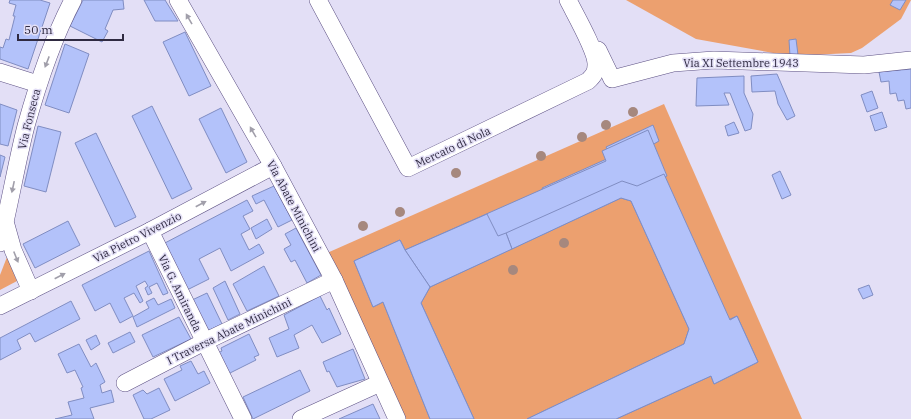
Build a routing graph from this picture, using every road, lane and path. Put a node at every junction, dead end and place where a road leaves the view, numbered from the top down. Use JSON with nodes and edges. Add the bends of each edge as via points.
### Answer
{"nodes":[{"id":1,"x":178,"y":0,"type":"edge"},
{"id":2,"x":318,"y":0,"type":"edge"},
{"id":3,"x":568,"y":0,"type":"edge"},
{"id":4,"x":574,"y":0,"type":"edge"},
{"id":5,"x":69,"y":1,"type":"edge"},
{"id":6,"x":911,"y":60,"type":"edge"},
{"id":7,"x":0,"y":72,"type":"edge"},
{"id":8,"x":38,"y":84,"type":"junction"},
{"id":9,"x":273,"y":166,"type":"junction"},
{"id":10,"x":5,"y":222,"type":"junction"},
{"id":11,"x":150,"y":231,"type":"junction"},
{"id":12,"x":0,"y":243,"type":"edge"},
{"id":13,"x":334,"y":280,"type":"junction"},
{"id":14,"x":31,"y":291,"type":"junction"},
{"id":15,"x":0,"y":306,"type":"edge"},
{"id":16,"x":204,"y":342,"type":"junction"},
{"id":17,"x":125,"y":383,"type":"dead end"},
{"id":18,"x":380,"y":383,"type":"junction"},
{"id":19,"x":243,"y":419,"type":"edge"},
{"id":20,"x":301,"y":419,"type":"edge"},
{"id":21,"x":397,"y":419,"type":"edge"}],
"edges":[{"from":9,"to":1,"type":"street","name":"Via Abate Minichini","one_way":true},
{"from":2,"to":3,"type":"street","name":"Mercato di Nola","via":[[408,168],[588,81],[595,74],[597,64],[594,54]]},
{"from":4,"to":6,"type":"street","name":"Via XI Settembre 1943","via":[[612,79],[672,63],[773,61],[864,65]]},
{"from":5,"to":8,"type":"street","name":"Via Fonseca","one_way":true},
{"from":7,"to":8,"type":"street"},
{"from":8,"to":10,"type":"street","name":"Via Fonseca","one_way":true},
{"from":11,"to":9,"type":"street","name":"Via Pietro Vivenzio","one_way":true},
{"from":9,"to":13,"type":"street","name":"Via Abate Minichini"},
{"from":10,"to":12,"type":"street","name":"Via Fonseca"},
{"from":10,"to":14,"type":"street","one_way":true,"via":[[13,250]]},
{"from":14,"to":11,"type":"street","name":"Via Pietro Vivenzio","one_way":true},
{"from":11,"to":16,"type":"street","name":"Via G. Amiranda"},
{"from":13,"to":16,"type":"street","name":"I Traversa Abate Minichini"},
{"from":13,"to":18,"type":"street","name":"Via Abate Minichini"},
{"from":14,"to":15,"type":"street","name":"Via Pietro Vivenzio"},
{"from":16,"to":17,"type":"street","name":"I Traversa Abate Minichini"},
{"from":16,"to":19,"type":"street","name":"Via G. Amiranda"},
{"from":18,"to":20,"type":"street"},
{"from":18,"to":21,"type":"street","name":"Via Abate Minichini"}]}
